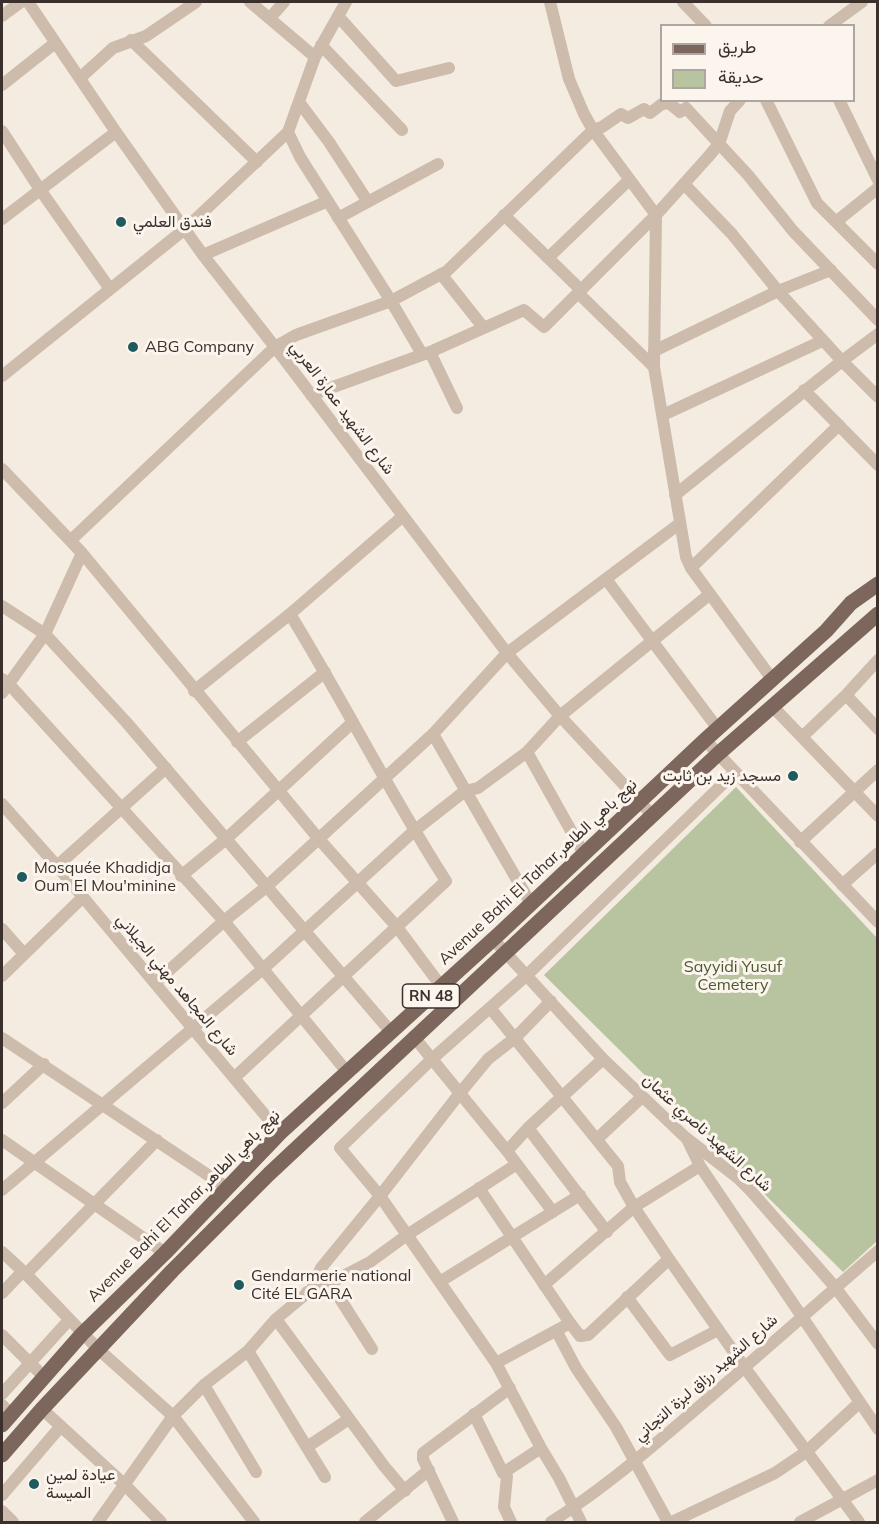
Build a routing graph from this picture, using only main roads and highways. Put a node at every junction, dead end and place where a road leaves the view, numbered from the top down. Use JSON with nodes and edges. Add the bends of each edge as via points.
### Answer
{"nodes":[{"id":1,"x":878,"y":584,"type":"edge"},
{"id":2,"x":878,"y":614,"type":"edge"},
{"id":3,"x":4,"y":1415,"type":"edge"},
{"id":4,"x":2,"y":1455,"type":"edge"}],
"edges":[{"from":1,"to":3,"type":"main road","name":"Avenue Bahi El Tahar,نهج باهي الطاهر","number":"RN 48","via":[[851,603],[826,631],[280,1133]]},
{"from":2,"to":4,"type":"main road","number":"RN 48","via":[[718,754],[261,1182],[172,1271]]}]}
